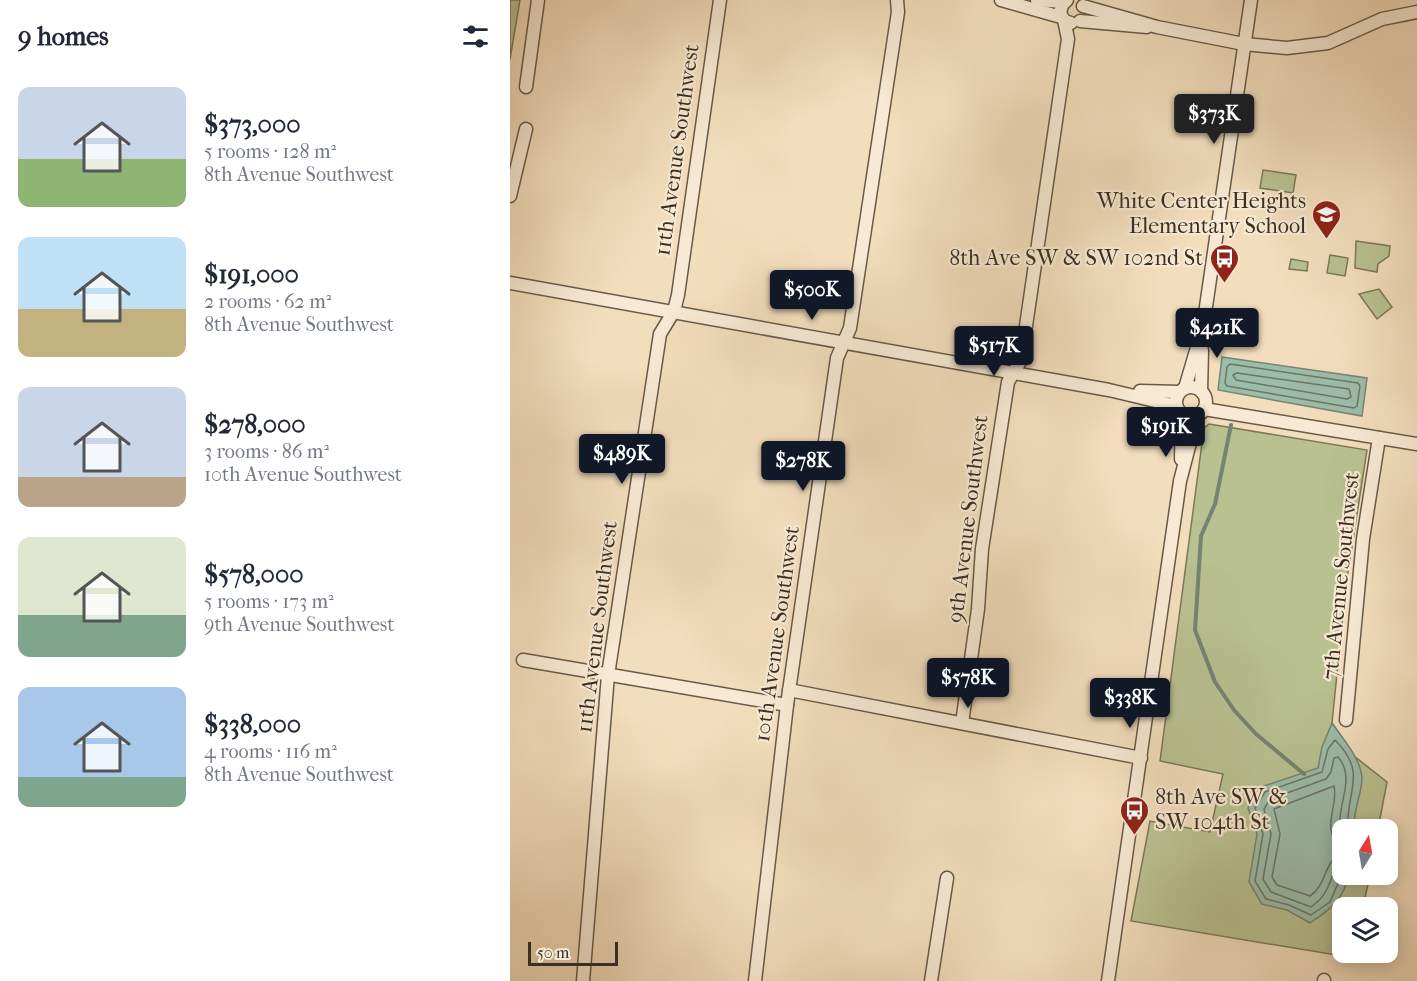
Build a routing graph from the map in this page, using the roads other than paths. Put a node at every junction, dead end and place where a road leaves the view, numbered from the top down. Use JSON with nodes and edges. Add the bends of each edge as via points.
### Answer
{"nodes":[{"id":1,"x":538,"y":0,"type":"edge"},
{"id":2,"x":720,"y":0,"type":"edge"},
{"id":3,"x":905,"y":0,"type":"edge"},
{"id":4,"x":1001,"y":0,"type":"edge"},
{"id":5,"x":1037,"y":0,"type":"edge"},
{"id":6,"x":1251,"y":0,"type":"edge"},
{"id":7,"x":1066,"y":1,"type":"edge"},
{"id":8,"x":1081,"y":2,"type":"edge"},
{"id":9,"x":898,"y":6,"type":"edge"},
{"id":10,"x":1413,"y":8,"type":"edge"},
{"id":11,"x":1063,"y":18,"type":"junction"},
{"id":12,"x":1079,"y":21,"type":"junction"},
{"id":13,"x":1157,"y":27,"type":"junction"},
{"id":14,"x":1068,"y":39,"type":"junction"},
{"id":15,"x":1244,"y":44,"type":"junction"},
{"id":16,"x":526,"y":87,"type":"dead end"},
{"id":17,"x":526,"y":129,"type":"dead end"},
{"id":18,"x":510,"y":196,"type":"edge"},
{"id":19,"x":510,"y":283,"type":"edge"},
{"id":20,"x":674,"y":311,"type":"junction"},
{"id":21,"x":1203,"y":327,"type":"junction"},
{"id":22,"x":845,"y":342,"type":"junction"},
{"id":23,"x":1014,"y":373,"type":"junction"},
{"id":24,"x":1109,"y":390,"type":"junction"},
{"id":25,"x":1182,"y":390,"type":"junction"},
{"id":26,"x":1202,"y":404,"type":"junction"},
{"id":27,"x":1179,"y":410,"type":"junction"},
{"id":28,"x":1379,"y":438,"type":"junction"},
{"id":29,"x":1417,"y":444,"type":"edge"},
{"id":30,"x":1180,"y":481,"type":"junction"},
{"id":31,"x":523,"y":660,"type":"dead end"},
{"id":32,"x":608,"y":675,"type":"junction"},
{"id":33,"x":789,"y":690,"type":"junction"},
{"id":34,"x":787,"y":705,"type":"junction"},
{"id":35,"x":1346,"y":720,"type":"dead end"},
{"id":36,"x":962,"y":723,"type":"junction"},
{"id":37,"x":1141,"y":758,"type":"junction"},
{"id":38,"x":947,"y":878,"type":"dead end"},
{"id":39,"x":583,"y":981,"type":"edge"},
{"id":40,"x":755,"y":981,"type":"edge"},
{"id":41,"x":931,"y":981,"type":"edge"},
{"id":42,"x":1108,"y":981,"type":"edge"}],
"edges":[{"from":1,"to":16,"type":"street"},
{"from":2,"to":20,"type":"street","name":"11th Avenue Southwest"},
{"from":3,"to":9,"type":"street","name":"10th Avenue Southwest"},
{"from":4,"to":11,"type":"street"},
{"from":5,"to":7,"type":"street"},
{"from":6,"to":15,"type":"street"},
{"from":7,"to":11,"type":"street","via":[[1060,9]]},
{"from":8,"to":12,"type":"street","name":"9th Avenue Southwest","via":[[1084,15]]},
{"from":8,"to":13,"type":"street"},
{"from":9,"to":22,"type":"street","name":"10th Avenue Southwest"},
{"from":10,"to":15,"type":"street","via":[[1341,39],[1308,47]]},
{"from":11,"to":12,"type":"street","via":[[1071,23]]},
{"from":11,"to":14,"type":"street","name":"9th Avenue Southwest"},
{"from":12,"to":13,"type":"street"},
{"from":12,"to":14,"type":"street","name":"9th Avenue Southwest"},
{"from":13,"to":15,"type":"street"},
{"from":14,"to":23,"type":"street","name":"9th Avenue Southwest","via":[[1021,360]]},
{"from":15,"to":21,"type":"street"},
{"from":17,"to":18,"type":"street"},
{"from":19,"to":20,"type":"street"},
{"from":20,"to":22,"type":"street"},
{"from":20,"to":32,"type":"street","name":"11th Avenue Southwest","via":[[660,334]]},
{"from":21,"to":25,"type":"street"},
{"from":21,"to":26,"type":"street"},
{"from":22,"to":23,"type":"street"},
{"from":22,"to":33,"type":"street","name":"10th Avenue Southwest","via":[[837,358]]},
{"from":23,"to":24,"type":"street"},
{"from":23,"to":36,"type":"street","name":"9th Avenue Southwest","via":[[1008,382],[982,549]]},
{"from":24,"to":25,"type":"street"},
{"from":24,"to":27,"type":"street"},
{"from":25,"to":26,"type":"street","via":[[1192,387]]},
{"from":25,"to":27,"type":"street"},
{"from":26,"to":27,"type":"street"},
{"from":26,"to":28,"type":"street"},
{"from":26,"to":30,"type":"street"},
{"from":27,"to":30,"type":"street"},
{"from":28,"to":29,"type":"street"},
{"from":28,"to":35,"type":"street","name":"7th Avenue Southwest","via":[[1363,539]]},
{"from":30,"to":37,"type":"street"},
{"from":31,"to":32,"type":"street"},
{"from":32,"to":34,"type":"street"},
{"from":32,"to":39,"type":"street","name":"11th Avenue Southwest"},
{"from":33,"to":34,"type":"street","name":"10th Avenue Southwest"},
{"from":33,"to":36,"type":"street"},
{"from":34,"to":40,"type":"street","name":"10th Avenue Southwest"},
{"from":36,"to":37,"type":"street"},
{"from":37,"to":42,"type":"street"},
{"from":38,"to":41,"type":"street"}]}
